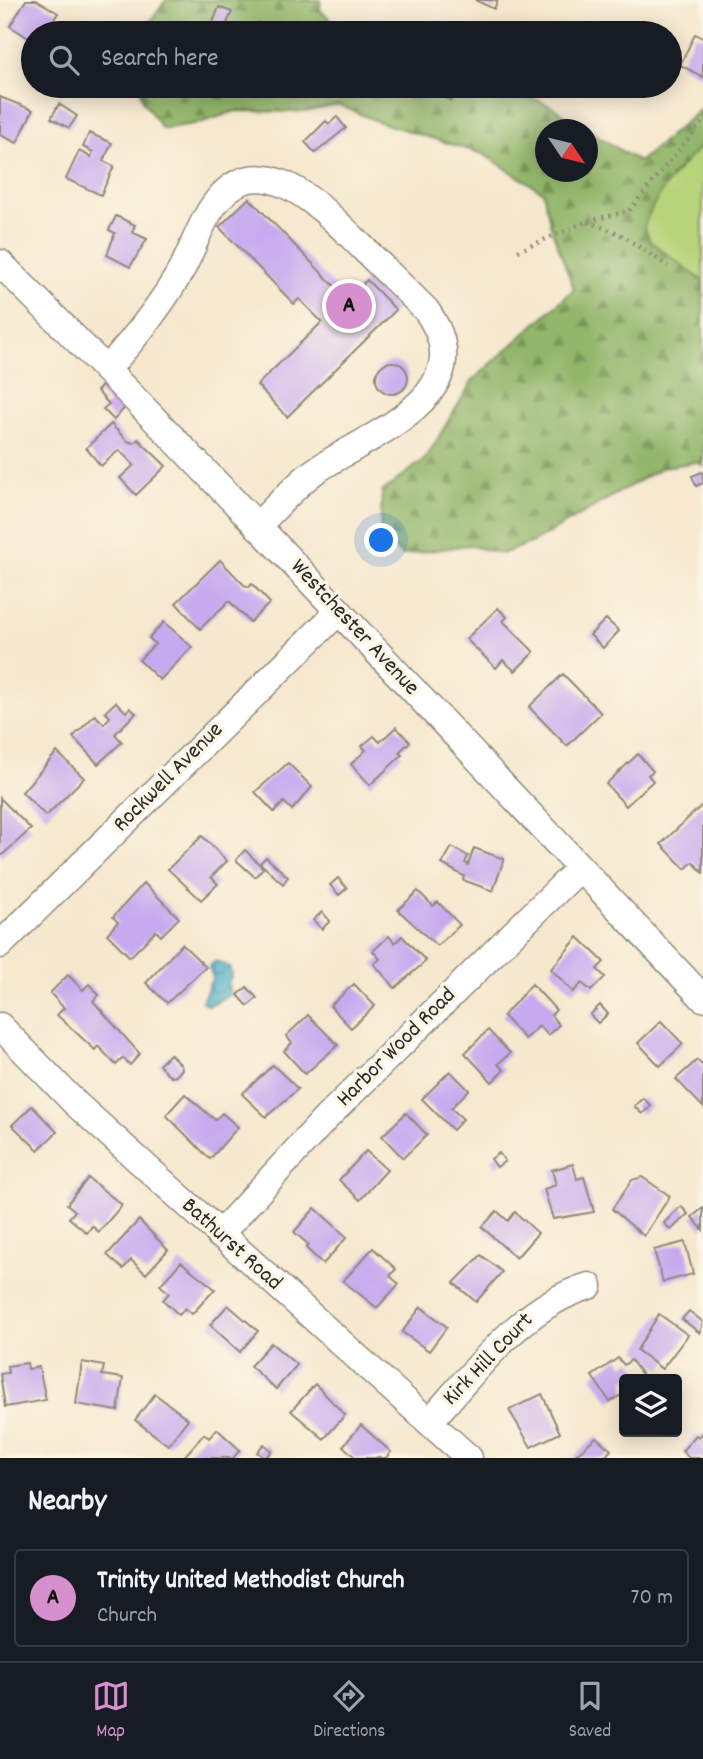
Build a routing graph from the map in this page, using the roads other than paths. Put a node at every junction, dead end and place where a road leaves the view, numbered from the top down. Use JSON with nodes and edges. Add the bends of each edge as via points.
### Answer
{"nodes":[{"id":1,"x":0,"y":263,"type":"edge"},
{"id":2,"x":107,"y":369,"type":"junction"},
{"id":3,"x":257,"y":526,"type":"junction"},
{"id":4,"x":339,"y":611,"type":"junction"},
{"id":5,"x":580,"y":868,"type":"junction"},
{"id":6,"x":0,"y":945,"type":"edge"},
{"id":7,"x":703,"y":998,"type":"edge"},
{"id":8,"x":0,"y":1026,"type":"edge"},
{"id":9,"x":219,"y":1235,"type":"junction"},
{"id":10,"x":589,"y":1286,"type":"dead end"},
{"id":11,"x":429,"y":1422,"type":"junction"},
{"id":12,"x":469,"y":1458,"type":"edge"}],
"edges":[{"from":1,"to":2,"type":"street","name":"Westchester Avenue"},
{"from":2,"to":3,"type":"street","name":"Westchester Avenue"},
{"from":2,"to":3,"type":"street","via":[[168,292],[214,205],[226,190],[244,180],[282,183],[311,197],[426,310],[439,327],[444,346],[442,366],[432,388],[394,426],[314,472]]},
{"from":3,"to":4,"type":"street","name":"Westchester Avenue"},
{"from":4,"to":5,"type":"street","name":"Westchester Avenue"},
{"from":4,"to":6,"type":"street","name":"Rockwell Avenue"},
{"from":5,"to":7,"type":"street","name":"Westchester Avenue"},
{"from":5,"to":9,"type":"street","name":"Harbor Wood Road","via":[[326,1118]]},
{"from":8,"to":9,"type":"street","name":"Bathurst Road","via":[[75,1103]]},
{"from":9,"to":11,"type":"street","name":"Bathurst Road"},
{"from":10,"to":11,"type":"street","name":"Kirk Hill Court","via":[[565,1293],[517,1328]]},
{"from":11,"to":12,"type":"street","name":"Bathurst Road"}]}
